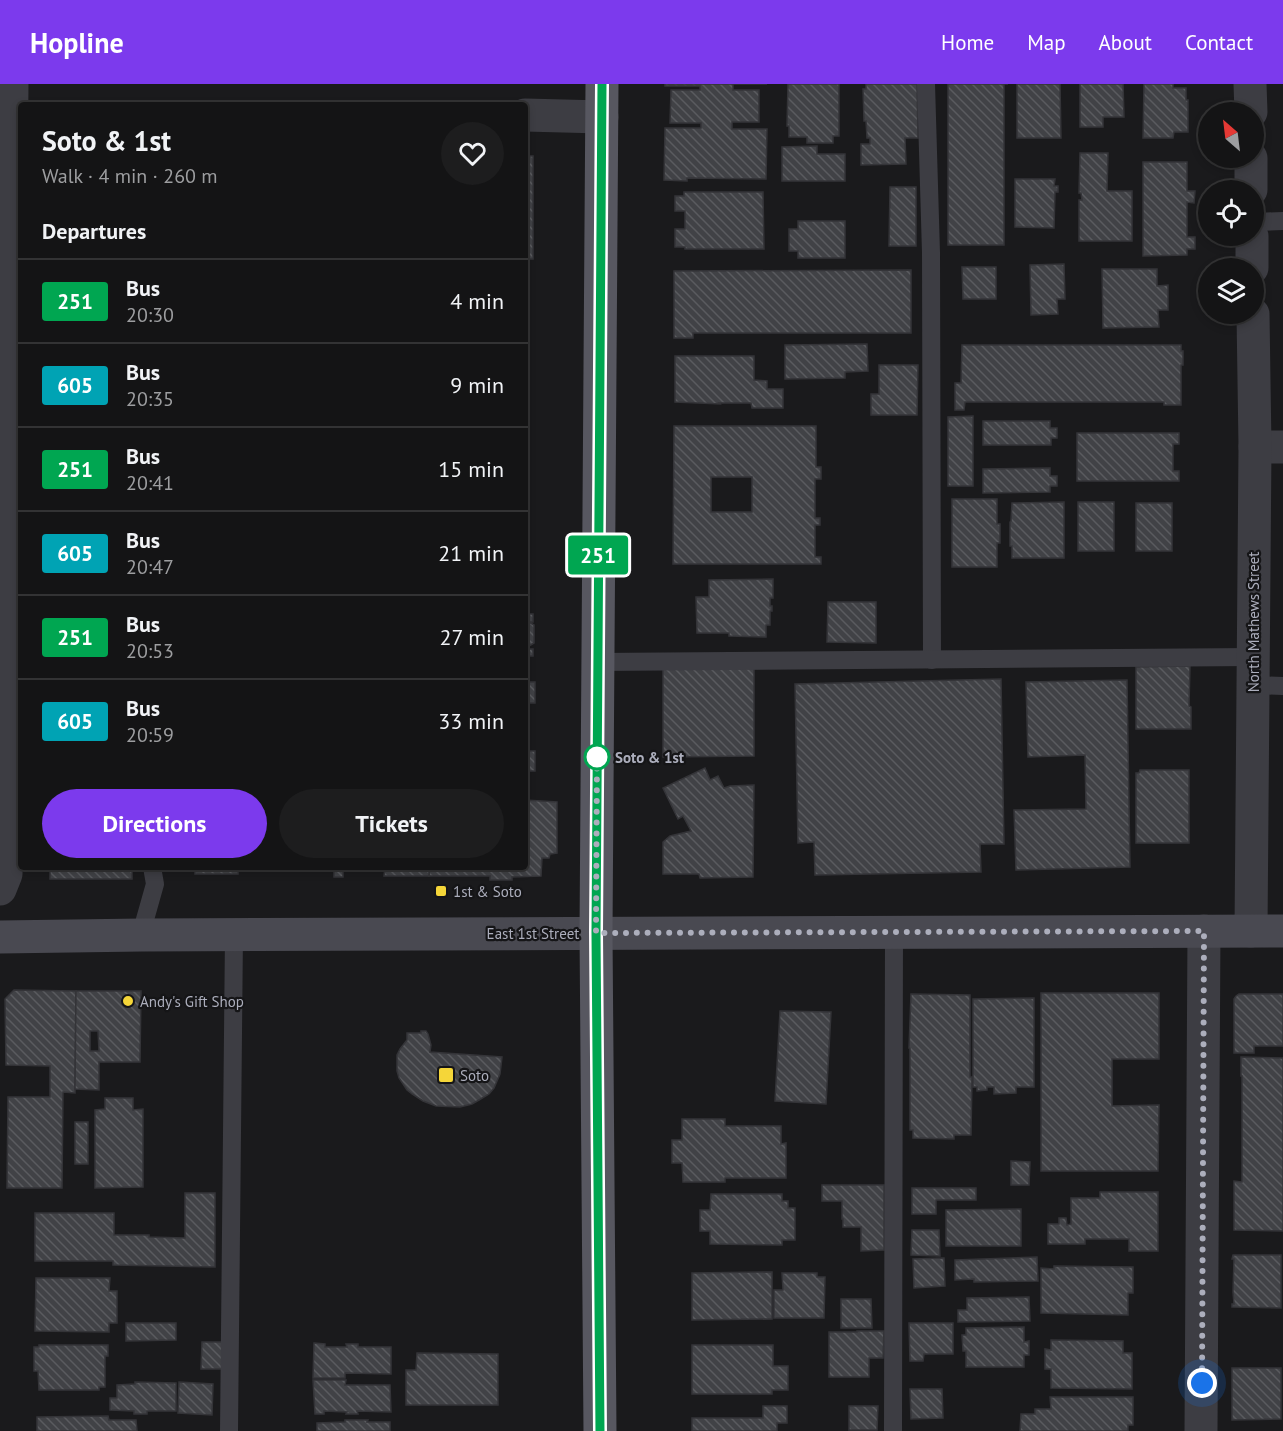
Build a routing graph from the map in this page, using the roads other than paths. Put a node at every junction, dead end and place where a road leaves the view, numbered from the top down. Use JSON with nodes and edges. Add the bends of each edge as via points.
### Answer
{"nodes":[{"id":1,"x":602,"y":84,"type":"edge"},
{"id":2,"x":926,"y":84,"type":"edge"},
{"id":3,"x":1250,"y":84,"type":"edge"},
{"id":4,"x":11,"y":101,"type":"edge"},
{"id":5,"x":1251,"y":102,"type":"edge"},
{"id":6,"x":528,"y":116,"type":"edge"},
{"id":7,"x":602,"y":117,"type":"junction"},
{"id":8,"x":1264,"y":222,"type":"edge"},
{"id":9,"x":1283,"y":222,"type":"edge"},
{"id":10,"x":1254,"y":324,"type":"edge"},
{"id":11,"x":1269,"y":447,"type":"edge"},
{"id":12,"x":14,"y":536,"type":"edge"},
{"id":13,"x":932,"y":660,"type":"junction"},
{"id":14,"x":597,"y":662,"type":"junction"},
{"id":15,"x":1263,"y":676,"type":"edge"},
{"id":16,"x":15,"y":715,"type":"edge"},
{"id":17,"x":153,"y":870,"type":"edge"},
{"id":18,"x":0,"y":889,"type":"edge"},
{"id":19,"x":1204,"y":931,"type":"junction"},
{"id":20,"x":1251,"y":931,"type":"junction"},
{"id":21,"x":1283,"y":931,"type":"edge"},
{"id":22,"x":894,"y":932,"type":"junction"},
{"id":23,"x":596,"y":933,"type":"junction"},
{"id":24,"x":142,"y":934,"type":"junction"},
{"id":25,"x":234,"y":934,"type":"junction"},
{"id":26,"x":0,"y":937,"type":"edge"},
{"id":27,"x":229,"y":1431,"type":"edge"},
{"id":28,"x":600,"y":1431,"type":"edge"},
{"id":29,"x":893,"y":1431,"type":"edge"},
{"id":30,"x":1201,"y":1431,"type":"edge"}],
"edges":[{"from":1,"to":7,"type":"main road"},
{"from":2,"to":13,"type":"lane","via":[[931,253]]},
{"from":3,"to":5,"type":"street"},
{"from":4,"to":12,"type":"street"},
{"from":6,"to":7,"type":"street"},
{"from":7,"to":14,"type":"main road"},
{"from":8,"to":9,"type":"lane"},
{"from":10,"to":11,"type":"street","name":"North Mathews Street"},
{"from":11,"to":15,"type":"street","name":"North Mathews Street"},
{"from":12,"to":16,"type":"street"},
{"from":13,"to":14,"type":"lane"},
{"from":13,"to":15,"type":"lane"},
{"from":14,"to":23,"type":"main road"},
{"from":15,"to":20,"type":"street","name":"North Mathews Street"},
{"from":16,"to":18,"type":"street","via":[[6,874]]},
{"from":17,"to":24,"type":"lane","via":[[155,884]]},
{"from":19,"to":20,"type":"street","name":"East 1st Street"},
{"from":19,"to":22,"type":"street","name":"East 1st Street"},
{"from":19,"to":30,"type":"street"},
{"from":20,"to":21,"type":"street","name":"East 1st Street"},
{"from":22,"to":23,"type":"street","name":"East 1st Street"},
{"from":22,"to":29,"type":"lane"},
{"from":23,"to":25,"type":"street","name":"East 1st Street"},
{"from":23,"to":28,"type":"main road"},
{"from":24,"to":25,"type":"street","name":"East 1st Street"},
{"from":24,"to":26,"type":"street","name":"East 1st Street"},
{"from":25,"to":27,"type":"lane"}]}
